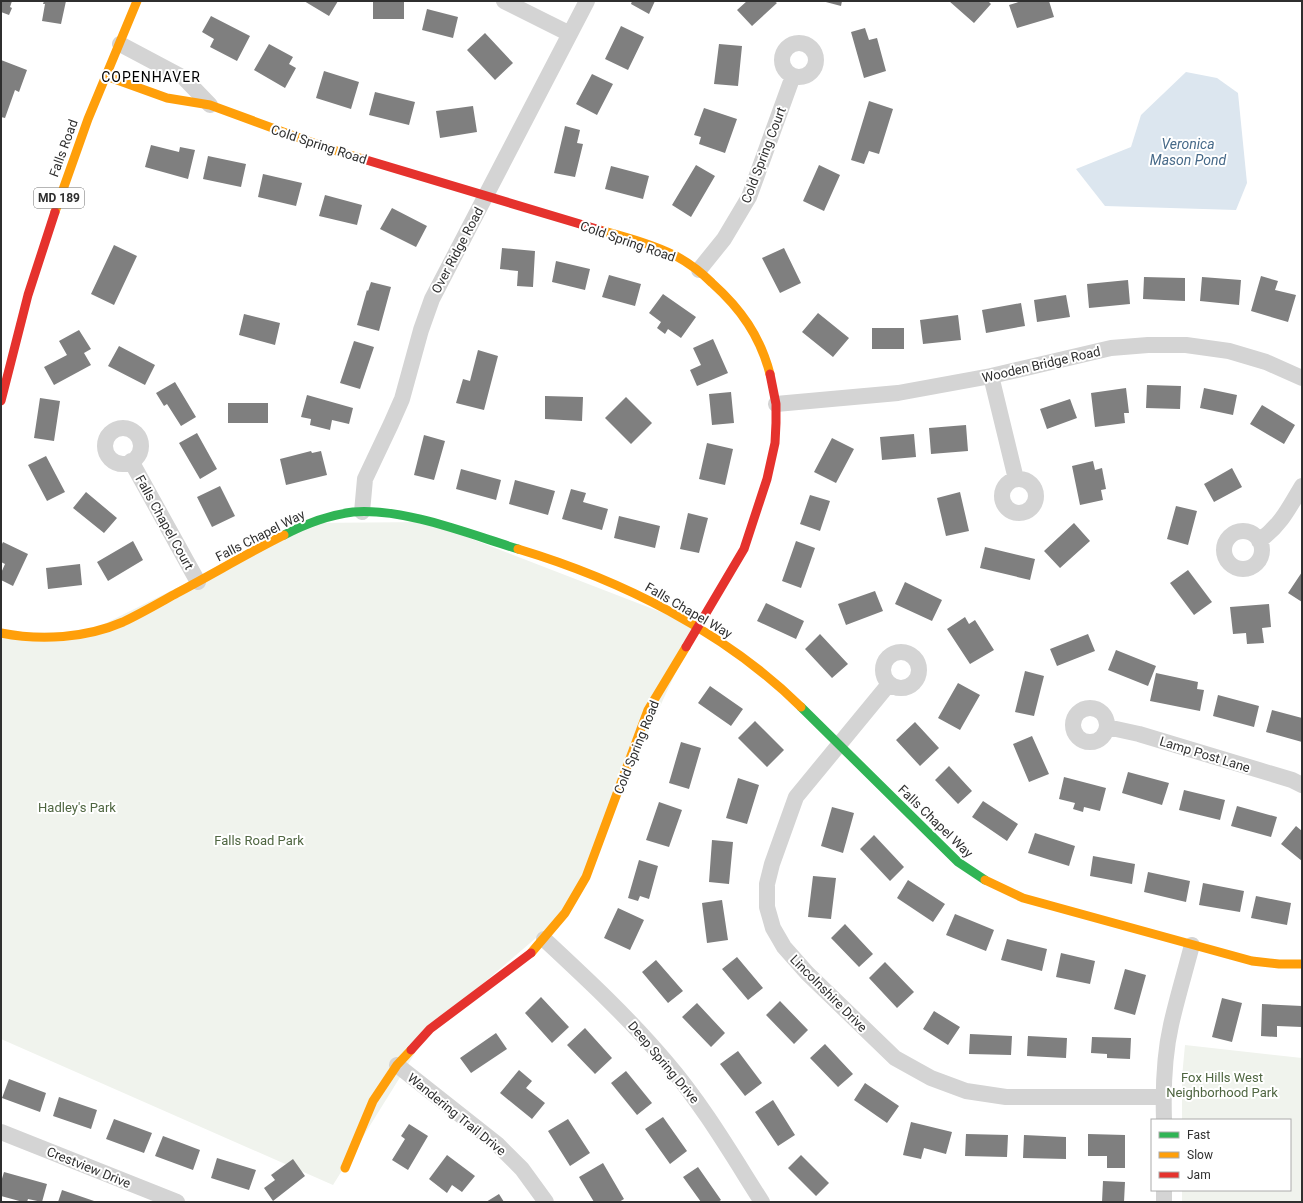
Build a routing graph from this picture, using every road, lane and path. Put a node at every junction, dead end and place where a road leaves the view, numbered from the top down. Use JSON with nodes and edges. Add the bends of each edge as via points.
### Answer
{"nodes":[{"id":1,"x":137,"y":1,"type":"edge"},
{"id":2,"x":504,"y":1,"type":"edge"},
{"id":3,"x":587,"y":1,"type":"edge"},
{"id":4,"x":570,"y":34,"type":"junction"},
{"id":5,"x":120,"y":44,"type":"junction"},
{"id":6,"x":106,"y":76,"type":"junction"},
{"id":7,"x":793,"y":76,"type":"dead end"},
{"id":8,"x":210,"y":104,"type":"junction"},
{"id":9,"x":486,"y":196,"type":"junction"},
{"id":10,"x":699,"y":270,"type":"junction"},
{"id":11,"x":991,"y":376,"type":"junction"},
{"id":12,"x":1302,"y":378,"type":"edge"},
{"id":13,"x":1,"y":401,"type":"edge"},
{"id":14,"x":776,"y":404,"type":"junction"},
{"id":15,"x":131,"y":461,"type":"dead end"},
{"id":16,"x":1016,"y":479,"type":"dead end"},
{"id":17,"x":1302,"y":486,"type":"edge"},
{"id":18,"x":362,"y":512,"type":"junction"},
{"id":19,"x":1259,"y":541,"type":"dead end"},
{"id":20,"x":198,"y":582,"type":"junction"},
{"id":21,"x":697,"y":626,"type":"junction"},
{"id":22,"x":1,"y":633,"type":"edge"},
{"id":23,"x":889,"y":684,"type":"dead end"},
{"id":24,"x":1107,"y":727,"type":"dead end"},
{"id":25,"x":839,"y":745,"type":"junction"},
{"id":26,"x":1302,"y":785,"type":"edge"},
{"id":27,"x":544,"y":939,"type":"junction"},
{"id":28,"x":1192,"y":945,"type":"junction"},
{"id":29,"x":1302,"y":964,"type":"edge"},
{"id":30,"x":397,"y":1065,"type":"junction"},
{"id":31,"x":1164,"y":1096,"type":"junction"},
{"id":32,"x":1164,"y":1119,"type":"edge"},
{"id":33,"x":1,"y":1132,"type":"edge"},
{"id":34,"x":345,"y":1168,"type":"dead end"},
{"id":35,"x":1164,"y":1191,"type":"edge"},
{"id":36,"x":177,"y":1202,"type":"edge"},
{"id":37,"x":546,"y":1202,"type":"edge"},
{"id":38,"x":762,"y":1202,"type":"edge"},
{"id":39,"x":1164,"y":1202,"type":"edge"}],
"edges":[{"from":1,"to":5,"type":"street","name":"Falls Road","number":"MD 189"},
{"from":2,"to":4,"type":"street"},
{"from":3,"to":4,"type":"street","name":"Over Ridge Road"},
{"from":4,"to":9,"type":"street","name":"Over Ridge Road"},
{"from":5,"to":6,"type":"street","name":"Falls Road","number":"MD 189"},
{"from":5,"to":8,"type":"street","name":"Cold Spring Road","via":[[184,78]]},
{"from":6,"to":8,"type":"street","name":"Cold Spring Road","via":[[168,98]]},
{"from":6,"to":13,"type":"street","name":"Falls Road","number":"MD 189","via":[[88,118],[45,239]]},
{"from":7,"to":10,"type":"street","name":"Cold Spring Court","via":[[749,197],[724,239]]},
{"from":8,"to":9,"type":"street","name":"Cold Spring Road","via":[[278,132]]},
{"from":9,"to":10,"type":"street","name":"Cold Spring Road","via":[[656,248]]},
{"from":9,"to":18,"type":"street","name":"Over Ridge Road","via":[[432,299],[402,399],[365,479]]},
{"from":10,"to":14,"type":"street","name":"Cold Spring Road","via":[[728,296],[752,330],[766,359]]},
{"from":11,"to":12,"type":"street","name":"Wooden Bridge Road","via":[[1111,348],[1186,345],[1236,353],[1266,362]]},
{"from":11,"to":14,"type":"street","name":"Wooden Bridge Road","via":[[898,393]]},
{"from":11,"to":16,"type":"street"},
{"from":14,"to":21,"type":"street","name":"Cold Spring Road","via":[[776,436],[772,462],[751,530],[734,568]]},
{"from":15,"to":20,"type":"street","name":"Falls Chapel Court"},
{"from":17,"to":19,"type":"street","via":[[1281,521]]},
{"from":18,"to":20,"type":"street","name":"Falls Chapel Way","via":[[307,523]]},
{"from":18,"to":21,"type":"street","name":"Falls Chapel Way","via":[[428,522],[574,568],[633,592]]},
{"from":20,"to":22,"type":"street","name":"Falls Chapel Way","via":[[150,608],[103,629],[38,638]]},
{"from":21,"to":25,"type":"street","name":"Falls Chapel Way","via":[[769,678]]},
{"from":21,"to":27,"type":"street","name":"Cold Spring Road","via":[[648,710],[586,877],[565,912]]},
{"from":23,"to":25,"type":"street","name":"Lincolnshire Drive"},
{"from":24,"to":26,"type":"street","name":"Lamp Post Lane","via":[[1139,734]]},
{"from":25,"to":28,"type":"street","name":"Falls Chapel Way","via":[[958,862],[988,882],[1023,898]]},
{"from":25,"to":31,"type":"street","name":"Lincolnshire Drive","via":[[796,797],[767,884],[767,906],[773,928],[784,947],[807,973],[895,1058],[931,1078],[966,1090],[1006,1097]]},
{"from":27,"to":30,"type":"street","name":"Cold Spring Road","via":[[529,955],[430,1029]]},
{"from":27,"to":38,"type":"street","name":"Deep Spring Drive","via":[[610,1000],[667,1062],[699,1104]]},
{"from":28,"to":29,"type":"street","name":"Falls Chapel Way","via":[[1252,961]]},
{"from":28,"to":31,"type":"street","via":[[1171,1026],[1166,1053]]},
{"from":30,"to":34,"type":"street","name":"Cold Spring Road","via":[[372,1101]]},
{"from":30,"to":37,"type":"street","name":"Wandering Trail Drive","via":[[497,1144],[522,1169]]},
{"from":31,"to":32,"type":"street"},
{"from":33,"to":36,"type":"street","name":"Crestview Drive"},
{"from":35,"to":39,"type":"street"}]}
